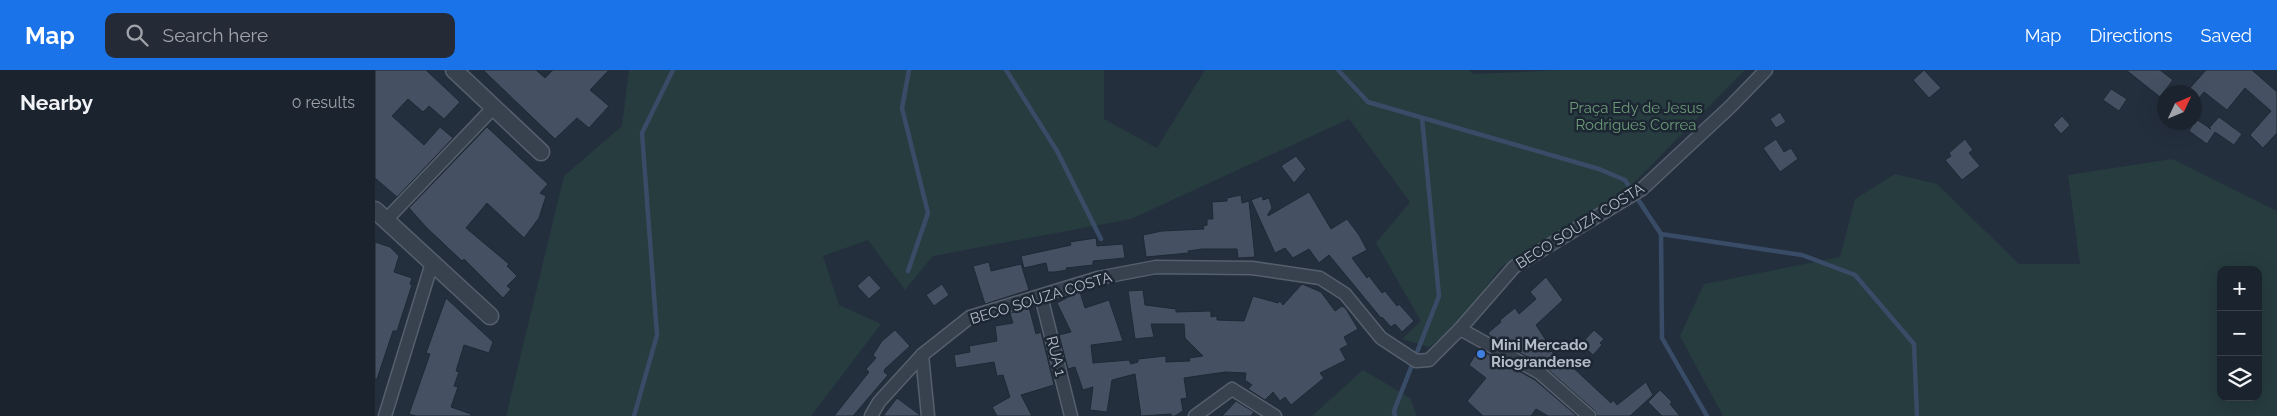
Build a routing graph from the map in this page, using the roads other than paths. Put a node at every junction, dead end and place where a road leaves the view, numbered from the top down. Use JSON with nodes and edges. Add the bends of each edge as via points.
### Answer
{"nodes":[{"id":1,"x":454,"y":70,"type":"edge"},
{"id":2,"x":1766,"y":70,"type":"edge"},
{"id":3,"x":494,"y":107,"type":"junction"},
{"id":4,"x":541,"y":152,"type":"dead end"},
{"id":5,"x":380,"y":215,"type":"edge"},
{"id":6,"x":433,"y":263,"type":"junction"},
{"id":7,"x":1041,"y":296,"type":"junction"},
{"id":8,"x":490,"y":316,"type":"dead end"},
{"id":9,"x":1460,"y":329,"type":"junction"},
{"id":10,"x":922,"y":355,"type":"junction"},
{"id":11,"x":385,"y":416,"type":"edge"},
{"id":12,"x":871,"y":416,"type":"edge"},
{"id":13,"x":928,"y":416,"type":"edge"},
{"id":14,"x":1071,"y":416,"type":"edge"},
{"id":15,"x":1195,"y":416,"type":"edge"},
{"id":16,"x":1275,"y":416,"type":"edge"},
{"id":17,"x":1589,"y":416,"type":"edge"}],
"edges":[{"from":1,"to":3,"type":"street"},
{"from":2,"to":9,"type":"street","name":"BECO SOUZA COSTA","via":[[1642,189],[1514,267]]},
{"from":3,"to":4,"type":"street"},
{"from":3,"to":5,"type":"street"},
{"from":5,"to":6,"type":"street"},
{"from":6,"to":8,"type":"street"},
{"from":6,"to":11,"type":"street"},
{"from":7,"to":9,"type":"street","name":"BECO SOUZA COSTA","via":[[1098,278],[1156,268],[1252,268],[1320,278],[1345,294],[1381,338],[1416,361],[1429,360]]},
{"from":7,"to":10,"type":"street","name":"BECO SOUZA COSTA","via":[[970,317]]},
{"from":7,"to":14,"type":"street","name":"RUA 1"},
{"from":9,"to":17,"type":"street","via":[[1540,374]]},
{"from":10,"to":12,"type":"street","name":"BECO SOUZA COSTA","via":[[879,402]]},
{"from":10,"to":13,"type":"street"},
{"from":15,"to":16,"type":"street","via":[[1232,388]]}]}
